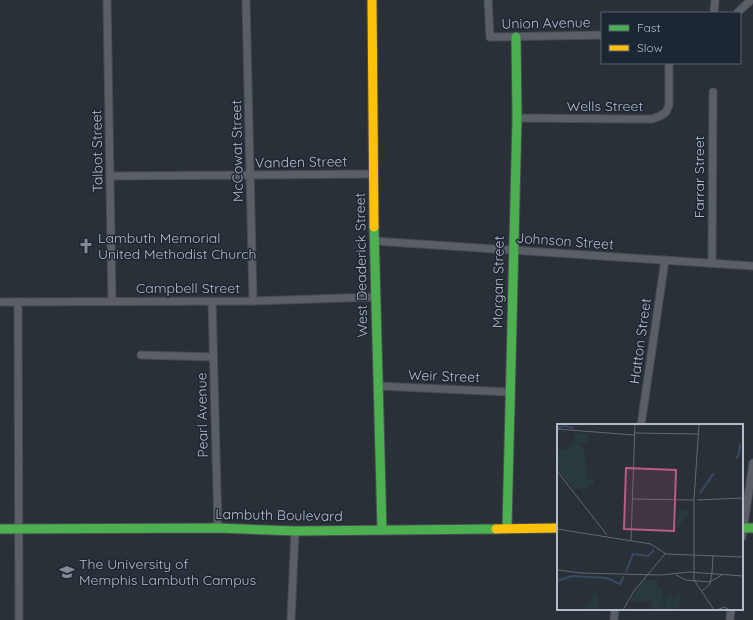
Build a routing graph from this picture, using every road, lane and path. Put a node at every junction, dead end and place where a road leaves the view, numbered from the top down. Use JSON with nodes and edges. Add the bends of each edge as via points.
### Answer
{"nodes":[{"id":1,"x":107,"y":0,"type":"edge"},
{"id":2,"x":246,"y":0,"type":"edge"},
{"id":3,"x":372,"y":0,"type":"edge"},
{"id":4,"x":488,"y":0,"type":"edge"},
{"id":5,"x":715,"y":0,"type":"edge"},
{"id":6,"x":751,"y":0,"type":"edge"},
{"id":7,"x":714,"y":12,"type":"edge"},
{"id":8,"x":738,"y":12,"type":"edge"},
{"id":9,"x":601,"y":35,"type":"edge"},
{"id":10,"x":516,"y":37,"type":"junction"},
{"id":11,"x":669,"y":64,"type":"edge"},
{"id":12,"x":713,"y":92,"type":"dead end"},
{"id":13,"x":517,"y":118,"type":"junction"},
{"id":14,"x":373,"y":174,"type":"junction"},
{"id":15,"x":250,"y":175,"type":"junction"},
{"id":16,"x":110,"y":176,"type":"junction"},
{"id":17,"x":374,"y":241,"type":"junction"},
{"id":18,"x":513,"y":250,"type":"junction"},
{"id":19,"x":666,"y":260,"type":"junction"},
{"id":20,"x":712,"y":263,"type":"junction"},
{"id":21,"x":753,"y":266,"type":"edge"},
{"id":22,"x":375,"y":297,"type":"junction"},
{"id":23,"x":253,"y":301,"type":"junction"},
{"id":24,"x":0,"y":302,"type":"edge"},
{"id":25,"x":18,"y":302,"type":"junction"},
{"id":26,"x":112,"y":302,"type":"junction"},
{"id":27,"x":212,"y":302,"type":"junction"},
{"id":28,"x":141,"y":355,"type":"dead end"},
{"id":29,"x":213,"y":356,"type":"junction"},
{"id":30,"x":378,"y":386,"type":"junction"},
{"id":31,"x":510,"y":392,"type":"junction"},
{"id":32,"x":641,"y":424,"type":"edge"},
{"id":33,"x":753,"y":463,"type":"edge"},
{"id":34,"x":743,"y":525,"type":"edge"},
{"id":35,"x":218,"y":528,"type":"junction"},
{"id":36,"x":507,"y":528,"type":"junction"},
{"id":37,"x":557,"y":528,"type":"edge"},
{"id":38,"x":753,"y":528,"type":"edge"},
{"id":39,"x":0,"y":529,"type":"edge"},
{"id":40,"x":19,"y":529,"type":"junction"},
{"id":41,"x":382,"y":530,"type":"junction"},
{"id":42,"x":295,"y":531,"type":"junction"},
{"id":43,"x":743,"y":531,"type":"edge"},
{"id":44,"x":615,"y":610,"type":"edge"},
{"id":45,"x":731,"y":610,"type":"edge"},
{"id":46,"x":19,"y":620,"type":"edge"},
{"id":47,"x":291,"y":620,"type":"edge"},
{"id":48,"x":614,"y":620,"type":"edge"},
{"id":49,"x":730,"y":620,"type":"edge"}],
"edges":[{"from":1,"to":16,"type":"street","name":"Talbot Street"},
{"from":2,"to":15,"type":"street","name":"McCowat Street"},
{"from":3,"to":14,"type":"street","name":"West Deaderick Street"},
{"from":4,"to":10,"type":"street","name":"Union Avenue","via":[[490,37]]},
{"from":5,"to":7,"type":"street"},
{"from":6,"to":8,"type":"street"},
{"from":9,"to":10,"type":"street","name":"Union Avenue"},
{"from":10,"to":13,"type":"street","name":"Morgan Street"},
{"from":11,"to":13,"type":"street","name":"Wells Street","via":[[669,105],[666,112],[652,119]]},
{"from":12,"to":20,"type":"street","name":"Farrar Street"},
{"from":13,"to":18,"type":"street","name":"Morgan Street"},
{"from":14,"to":15,"type":"street","name":"Vanden Street"},
{"from":14,"to":17,"type":"street","name":"West Deaderick Street"},
{"from":15,"to":16,"type":"street","name":"Vanden Street"},
{"from":15,"to":23,"type":"street","name":"McCowat Street"},
{"from":16,"to":26,"type":"street","name":"Talbot Street"},
{"from":17,"to":18,"type":"street","name":"Johnson Street"},
{"from":17,"to":22,"type":"street","name":"West Deaderick Street"},
{"from":18,"to":19,"type":"street","name":"Johnson Street"},
{"from":18,"to":31,"type":"street","name":"Morgan Street"},
{"from":19,"to":20,"type":"street","name":"Johnson Street"},
{"from":19,"to":32,"type":"street","name":"Hatton Street"},
{"from":20,"to":21,"type":"street","name":"Johnson Street"},
{"from":22,"to":23,"type":"street","name":"Campbell Street"},
{"from":22,"to":30,"type":"street","name":"West Deaderick Street"},
{"from":23,"to":27,"type":"street","name":"Campbell Street"},
{"from":24,"to":25,"type":"street","name":"Campbell Street"},
{"from":25,"to":26,"type":"street","name":"Campbell Street"},
{"from":25,"to":40,"type":"street"},
{"from":26,"to":27,"type":"street","name":"Campbell Street"},
{"from":27,"to":29,"type":"street","name":"Pearl Avenue"},
{"from":28,"to":29,"type":"street"},
{"from":29,"to":35,"type":"street","name":"Pearl Avenue"},
{"from":30,"to":31,"type":"street","name":"Weir Street"},
{"from":30,"to":41,"type":"street","name":"West Deaderick Street"},
{"from":31,"to":36,"type":"street","name":"Morgan Street"},
{"from":33,"to":34,"type":"street"},
{"from":35,"to":40,"type":"street","name":"Lambuth Boulevard"},
{"from":35,"to":42,"type":"street","name":"Lambuth Boulevard"},
{"from":36,"to":37,"type":"street","name":"Lambuth Boulevard"},
{"from":36,"to":41,"type":"street","name":"Lambuth Boulevard"},
{"from":38,"to":43,"type":"street"},
{"from":39,"to":40,"type":"street","name":"Lambuth Boulevard"},
{"from":40,"to":46,"type":"street"},
{"from":41,"to":42,"type":"street","name":"Lambuth Boulevard"},
{"from":42,"to":47,"type":"street"},
{"from":44,"to":48,"type":"street"},
{"from":45,"to":49,"type":"street"}]}
